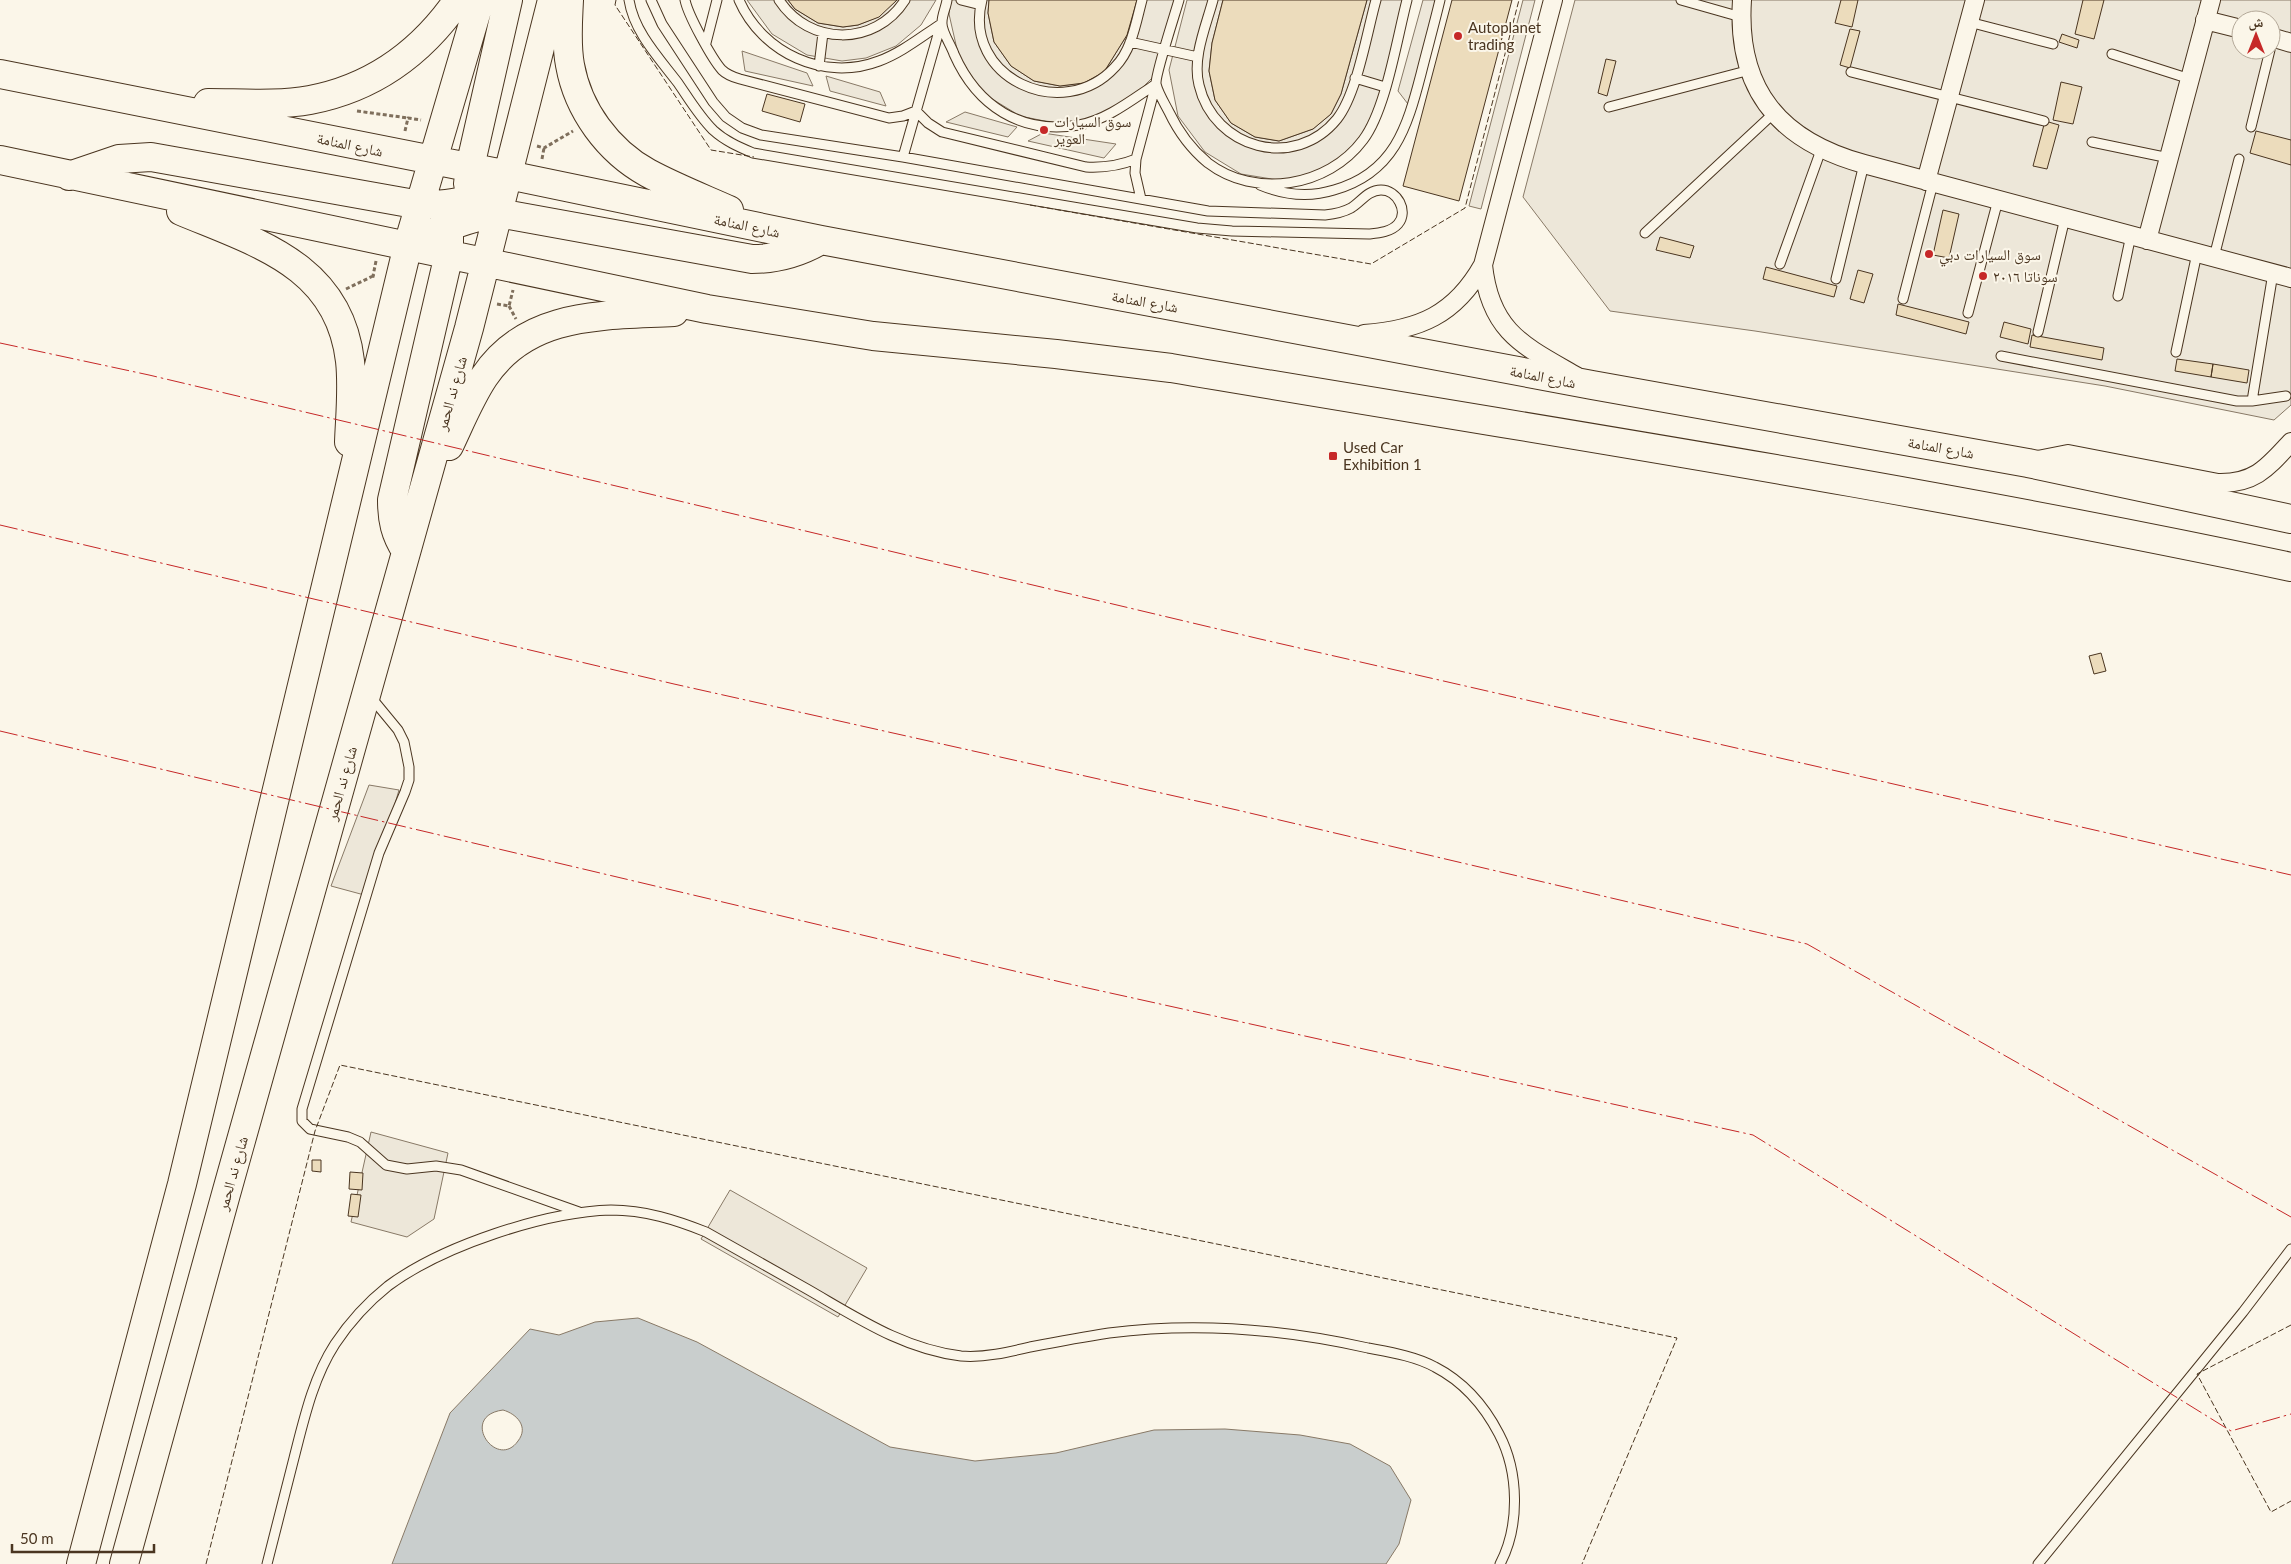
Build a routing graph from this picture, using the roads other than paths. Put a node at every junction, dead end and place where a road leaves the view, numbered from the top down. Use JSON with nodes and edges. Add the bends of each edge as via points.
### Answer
{"nodes":[{"id":1,"x":458,"y":0,"type":"edge"},
{"id":2,"x":480,"y":0,"type":"edge"},
{"id":3,"x":508,"y":0,"type":"edge"},
{"id":4,"x":552,"y":0,"type":"edge"},
{"id":5,"x":569,"y":0,"type":"edge"},
{"id":6,"x":629,"y":0,"type":"edge"},
{"id":7,"x":651,"y":0,"type":"edge"},
{"id":8,"x":685,"y":0,"type":"edge"},
{"id":9,"x":717,"y":0,"type":"edge"},
{"id":10,"x":739,"y":0,"type":"edge"},
{"id":11,"x":779,"y":0,"type":"edge"},
{"id":12,"x":905,"y":0,"type":"edge"},
{"id":13,"x":947,"y":0,"type":"edge"},
{"id":14,"x":961,"y":0,"type":"edge"},
{"id":15,"x":1142,"y":0,"type":"edge"},
{"id":16,"x":1178,"y":0,"type":"edge"},
{"id":17,"x":1213,"y":0,"type":"edge"},
{"id":18,"x":1376,"y":0,"type":"edge"},
{"id":19,"x":1407,"y":0,"type":"edge"},
{"id":20,"x":1440,"y":0,"type":"edge"},
{"id":21,"x":1553,"y":0,"type":"edge"},
{"id":22,"x":1681,"y":0,"type":"edge"},
{"id":23,"x":1975,"y":0,"type":"edge"},
{"id":24,"x":2211,"y":0,"type":"edge"},
{"id":25,"x":982,"y":2,"type":"edge"},
{"id":26,"x":1741,"y":8,"type":"edge"},
{"id":27,"x":2206,"y":20,"type":"junction"},
{"id":28,"x":1970,"y":22,"type":"junction"},
{"id":29,"x":941,"y":24,"type":"junction"},
{"id":30,"x":2231,"y":26,"type":"edge"},
{"id":31,"x":823,"y":33,"type":"junction"},
{"id":32,"x":1130,"y":42,"type":"junction"},
{"id":33,"x":706,"y":43,"type":"junction"},
{"id":34,"x":2053,"y":44,"type":"dead end"},
{"id":35,"x":1165,"y":50,"type":"junction"},
{"id":36,"x":2112,"y":54,"type":"dead end"},
{"id":37,"x":1198,"y":57,"type":"junction"},
{"id":38,"x":2267,"y":60,"type":"edge"},
{"id":39,"x":819,"y":66,"type":"junction"},
{"id":40,"x":1750,"y":70,"type":"junction"},
{"id":41,"x":1851,"y":72,"type":"dead end"},
{"id":42,"x":0,"y":74,"type":"edge"},
{"id":43,"x":1355,"y":78,"type":"junction"},
{"id":44,"x":2190,"y":79,"type":"junction"},
{"id":45,"x":1156,"y":84,"type":"junction"},
{"id":46,"x":1385,"y":87,"type":"junction"},
{"id":47,"x":1949,"y":97,"type":"junction"},
{"id":48,"x":154,"y":104,"type":"junction"},
{"id":49,"x":1609,"y":107,"type":"dead end"},
{"id":50,"x":916,"y":111,"type":"junction"},
{"id":51,"x":1774,"y":113,"type":"junction"},
{"id":52,"x":2044,"y":121,"type":"dead end"},
{"id":53,"x":2251,"y":127,"type":"dead end"},
{"id":54,"x":2092,"y":142,"type":"dead end"},
{"id":55,"x":1821,"y":150,"type":"junction"},
{"id":56,"x":903,"y":157,"type":"junction"},
{"id":57,"x":2169,"y":158,"type":"junction"},
{"id":58,"x":1136,"y":159,"type":"junction"},
{"id":59,"x":2239,"y":159,"type":"dead end"},
{"id":60,"x":0,"y":160,"type":"edge"},
{"id":61,"x":433,"y":161,"type":"junction"},
{"id":62,"x":1864,"y":164,"type":"junction"},
{"id":63,"x":470,"y":167,"type":"junction"},
{"id":64,"x":508,"y":175,"type":"junction"},
{"id":65,"x":69,"y":176,"type":"junction"},
{"id":66,"x":1929,"y":182,"type":"junction"},
{"id":67,"x":1254,"y":183,"type":"junction"},
{"id":68,"x":126,"y":188,"type":"junction"},
{"id":69,"x":1141,"y":199,"type":"junction"},
{"id":70,"x":1998,"y":200,"type":"junction"},
{"id":71,"x":420,"y":205,"type":"junction"},
{"id":72,"x":459,"y":212,"type":"junction"},
{"id":73,"x":498,"y":213,"type":"junction"},
{"id":74,"x":2065,"y":218,"type":"junction"},
{"id":75,"x":778,"y":232,"type":"junction"},
{"id":76,"x":1645,"y":233,"type":"dead end"},
{"id":77,"x":2139,"y":237,"type":"junction"},
{"id":78,"x":821,"y":240,"type":"junction"},
{"id":79,"x":408,"y":245,"type":"junction"},
{"id":80,"x":449,"y":254,"type":"junction"},
{"id":81,"x":2205,"y":255,"type":"junction"},
{"id":82,"x":486,"y":262,"type":"junction"},
{"id":83,"x":1780,"y":264,"type":"dead end"},
{"id":84,"x":1483,"y":265,"type":"junction"},
{"id":85,"x":2273,"y":273,"type":"junction"},
{"id":86,"x":2291,"y":278,"type":"edge"},
{"id":87,"x":1836,"y":279,"type":"dead end"},
{"id":88,"x":2118,"y":296,"type":"dead end"},
{"id":89,"x":1903,"y":299,"type":"dead end"},
{"id":90,"x":707,"y":309,"type":"junction"},
{"id":91,"x":1968,"y":314,"type":"dead end"},
{"id":92,"x":2038,"y":332,"type":"dead end"},
{"id":93,"x":1336,"y":336,"type":"junction"},
{"id":94,"x":2176,"y":352,"type":"dead end"},
{"id":95,"x":2001,"y":356,"type":"dead end"},
{"id":96,"x":1592,"y":385,"type":"junction"},
{"id":97,"x":2286,"y":396,"type":"dead end"},
{"id":98,"x":2252,"y":401,"type":"junction"},
{"id":99,"x":2291,"y":442,"type":"edge"},
{"id":100,"x":2028,"y":463,"type":"junction"},
{"id":101,"x":346,"y":504,"type":"junction"},
{"id":102,"x":2291,"y":519,"type":"edge"},
{"id":103,"x":415,"y":520,"type":"junction"},
{"id":104,"x":406,"y":551,"type":"junction"},
{"id":105,"x":2291,"y":568,"type":"edge"},
{"id":106,"x":366,"y":692,"type":"junction"},
{"id":107,"x":581,"y":1212,"type":"junction"},
{"id":108,"x":2291,"y":1249,"type":"edge"},
{"id":109,"x":81,"y":1564,"type":"edge"},
{"id":110,"x":124,"y":1564,"type":"edge"},
{"id":111,"x":267,"y":1564,"type":"edge"},
{"id":112,"x":1500,"y":1564,"type":"edge"},
{"id":113,"x":2038,"y":1564,"type":"edge"}],
"edges":[{"from":1,"to":48,"type":"main road","via":[[437,28],[407,56],[354,87],[309,100],[286,102]]},
{"from":2,"to":61,"type":"main road"},
{"from":3,"to":63,"type":"main road"},
{"from":4,"to":64,"type":"main road","name":"شارع ند الحمر"},
{"from":5,"to":75,"type":"main road","via":[[567,46],[582,103],[617,151],[649,174]]},
{"from":6,"to":69,"type":"lane","via":[[646,39],[698,112],[732,144],[753,153],[1197,228],[1369,234],[1384,232],[1402,219],[1398,199],[1381,190],[1371,192],[1338,214],[1325,216],[1208,211]]},
{"from":7,"to":56,"type":"lane","via":[[662,24],[713,102],[742,128],[761,135]]},
{"from":8,"to":33,"type":"lane"},
{"from":9,"to":33,"type":"lane"},
{"from":10,"to":39,"type":"lane","via":[[754,27],[767,41],[783,52]]},
{"from":11,"to":31,"type":"lane","via":[[803,24]]},
{"from":12,"to":31,"type":"lane","via":[[896,13],[862,33]]},
{"from":13,"to":29,"type":"lane"},
{"from":14,"to":25,"type":"lane"},
{"from":15,"to":32,"type":"lane"},
{"from":16,"to":35,"type":"lane"},
{"from":17,"to":37,"type":"lane"},
{"from":18,"to":43,"type":"lane"},
{"from":19,"to":46,"type":"lane"},
{"from":20,"to":67,"type":"lane","via":[[1409,119],[1385,160],[1368,175],[1346,187],[1323,193],[1300,195]]},
{"from":21,"to":84,"type":"street"},
{"from":22,"to":26,"type":"lane"},
{"from":23,"to":28,"type":"street"},
{"from":24,"to":27,"type":"street"},
{"from":25,"to":32,"type":"lane","via":[[982,36],[990,55],[1003,72],[1040,92],[1061,94],[1082,90],[1101,80],[1117,66]]},
{"from":26,"to":40,"type":"street","via":[[1743,42]]},
{"from":27,"to":30,"type":"street"},
{"from":27,"to":44,"type":"street"},
{"from":28,"to":34,"type":"lane"},
{"from":28,"to":47,"type":"street"},
{"from":29,"to":39,"type":"lane","via":[[878,62],[849,67]]},
{"from":29,"to":45,"type":"lane","via":[[974,88],[1007,116],[1030,124],[1056,128],[1081,125],[1105,116]]},
{"from":29,"to":50,"type":"lane"},
{"from":31,"to":39,"type":"lane"},
{"from":32,"to":35,"type":"lane"},
{"from":33,"to":50,"type":"lane","via":[[723,71],[740,80],[890,118]]},
{"from":35,"to":37,"type":"lane"},
{"from":35,"to":45,"type":"lane"},
{"from":36,"to":44,"type":"lane"},
{"from":37,"to":43,"type":"lane","via":[[1198,84],[1205,105],[1218,124],[1235,138],[1256,146],[1279,148],[1301,144],[1321,134],[1338,118]]},
{"from":38,"to":53,"type":"lane"},
{"from":40,"to":49,"type":"lane"},
{"from":40,"to":51,"type":"street"},
{"from":41,"to":47,"type":"lane"},
{"from":42,"to":48,"type":"main road","name":"شارع المنامة"},
{"from":43,"to":46,"type":"lane"},
{"from":44,"to":57,"type":"street"},
{"from":45,"to":58,"type":"lane"},
{"from":45,"to":67,"type":"lane","via":[[1187,143],[1208,163],[1233,177]]},
{"from":46,"to":67,"type":"lane","via":[[1378,115],[1363,140],[1343,161],[1318,176],[1291,184]]},
{"from":47,"to":52,"type":"lane"},
{"from":47,"to":66,"type":"street"},
{"from":48,"to":61,"type":"main road","name":"شارع المنامة"},
{"from":50,"to":56,"type":"lane"},
{"from":50,"to":58,"type":"lane","via":[[942,132],[1086,167],[1104,168]]},
{"from":51,"to":55,"type":"street"},
{"from":51,"to":76,"type":"lane"},
{"from":54,"to":57,"type":"lane"},
{"from":55,"to":62,"type":"street"},
{"from":55,"to":83,"type":"lane"},
{"from":56,"to":69,"type":"lane"},
{"from":57,"to":77,"type":"street"},
{"from":58,"to":69,"type":"lane","via":[[1135,173]]},
{"from":59,"to":81,"type":"lane"},
{"from":60,"to":65,"type":"main road"},
{"from":61,"to":63,"type":"main road","name":"شارع المنامة"},
{"from":61,"to":71,"type":"main road"},
{"from":61,"to":72,"type":"main road"},
{"from":62,"to":66,"type":"street"},
{"from":62,"to":87,"type":"lane"},
{"from":63,"to":64,"type":"main road","name":"شارع المنامة"},
{"from":63,"to":72,"type":"main road"},
{"from":64,"to":72,"type":"main road"},
{"from":64,"to":73,"type":"main road","name":"شارع ند الحمر"},
{"from":64,"to":75,"type":"main road","name":"شارع المنامة"},
{"from":65,"to":68,"type":"main road"},
{"from":65,"to":71,"type":"main road","via":[[119,159],[151,157]]},
{"from":66,"to":70,"type":"street"},
{"from":66,"to":89,"type":"lane"},
{"from":68,"to":79,"type":"main road"},
{"from":68,"to":101,"type":"main road","via":[[268,248],[301,269],[327,297],[343,329],[350,362]]},
{"from":70,"to":74,"type":"street"},
{"from":70,"to":91,"type":"lane"},
{"from":71,"to":72,"type":"main road"},
{"from":71,"to":79,"type":"main road"},
{"from":72,"to":73,"type":"main road"},
{"from":72,"to":79,"type":"main road"},
{"from":72,"to":80,"type":"main road"},
{"from":72,"to":82,"type":"main road"},
{"from":73,"to":78,"type":"main road","via":[[752,259],[787,255]]},
{"from":73,"to":82,"type":"main road","name":"شارع ند الحمر"},
{"from":74,"to":77,"type":"street"},
{"from":74,"to":92,"type":"lane"},
{"from":75,"to":78,"type":"main road","name":"شارع المنامة"},
{"from":77,"to":81,"type":"street"},
{"from":77,"to":88,"type":"lane"},
{"from":78,"to":93,"type":"main road","name":"شارع المنامة"},
{"from":79,"to":80,"type":"main road"},
{"from":79,"to":101,"type":"main road"},
{"from":80,"to":82,"type":"main road"},
{"from":80,"to":104,"type":"main road","via":[[392,500],[394,526]]},
{"from":81,"to":85,"type":"street"},
{"from":81,"to":94,"type":"lane"},
{"from":82,"to":90,"type":"main road"},
{"from":82,"to":103,"type":"main road","name":"شارع ند الحمر"},
{"from":84,"to":93,"type":"street","via":[[1461,296],[1431,319],[1389,332]]},
{"from":84,"to":96,"type":"street","via":[[1492,304],[1513,336],[1536,354]]},
{"from":85,"to":86,"type":"street"},
{"from":85,"to":98,"type":"lane"},
{"from":90,"to":103,"type":"main road","via":[[574,319],[549,326],[525,338],[484,377]]},
{"from":90,"to":105,"type":"main road","via":[[873,336],[1180,370],[1951,501],[2167,541]]},
{"from":93,"to":96,"type":"main road","name":"شارع المنامة"},
{"from":95,"to":98,"type":"lane","via":[[2224,399]]},
{"from":96,"to":100,"type":"main road","name":"شارع المنامة"},
{"from":97,"to":98,"type":"lane"},
{"from":99,"to":100,"type":"street","via":[[2260,474],[2232,483],[2068,454]]},
{"from":100,"to":102,"type":"main road","name":"شارع المنامة"},
{"from":101,"to":109,"type":"main road","via":[[182,1184]]},
{"from":103,"to":104,"type":"main road","name":"شارع ند الحمر"},
{"from":104,"to":106,"type":"main road","name":"شارع ند الحمر"},
{"from":106,"to":107,"type":"lane","via":[[404,742],[409,780],[379,853],[302,1109],[302,1121],[315,1131],[360,1142],[386,1165],[395,1168],[447,1167],[461,1170]]},
{"from":106,"to":110,"type":"main road","name":"شارع ند الحمر"},
{"from":107,"to":111,"type":"lane","via":[[500,1233],[445,1254],[388,1286],[358,1313],[334,1345],[316,1380]]},
{"from":107,"to":112,"type":"lane","via":[[613,1210],[676,1220],[706,1232],[892,1337],[927,1350],[964,1356],[1002,1353],[1110,1333],[1183,1328],[1256,1330],[1328,1339],[1399,1354],[1433,1366],[1470,1392],[1488,1413],[1505,1445],[1513,1481],[1514,1517],[1506,1553]]},
{"from":108,"to":113,"type":"lane"}]}
